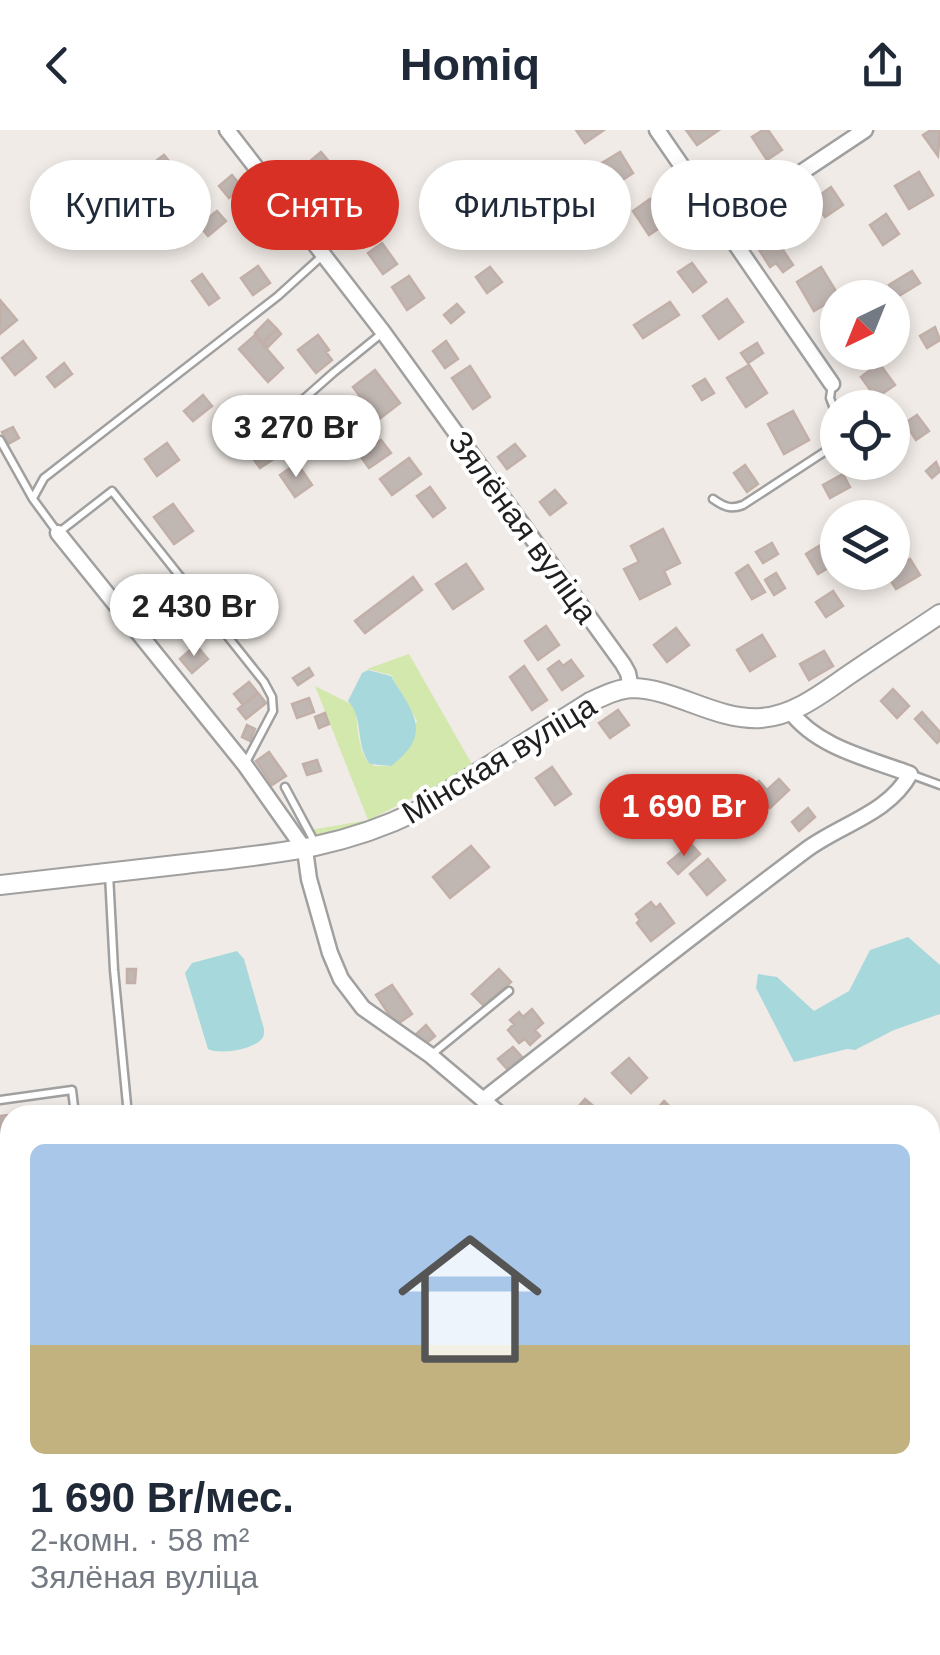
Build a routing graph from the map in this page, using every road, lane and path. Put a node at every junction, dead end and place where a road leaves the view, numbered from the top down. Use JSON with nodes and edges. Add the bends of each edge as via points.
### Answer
{"nodes":[{"id":1,"x":227,"y":130,"type":"edge"},
{"id":2,"x":657,"y":130,"type":"edge"},
{"id":3,"x":866,"y":130,"type":"edge"},
{"id":4,"x":678,"y":160,"type":"edge"},
{"id":5,"x":821,"y":160,"type":"edge"},
{"id":6,"x":742,"y":250,"type":"edge"},
{"id":7,"x":325,"y":254,"type":"junction"},
{"id":8,"x":384,"y":332,"type":"junction"},
{"id":9,"x":832,"y":384,"type":"joint"},
{"id":10,"x":831,"y":390,"type":"edge"},
{"id":11,"x":280,"y":420,"type":"dead end"},
{"id":12,"x":0,"y":440,"type":"edge"},
{"id":13,"x":820,"y":455,"type":"edge"},
{"id":14,"x":32,"y":499,"type":"junction"},
{"id":15,"x":713,"y":499,"type":"dead end"},
{"id":16,"x":58,"y":532,"type":"junction"},
{"id":17,"x":940,"y":614,"type":"edge"},
{"id":18,"x":631,"y":688,"type":"junction"},
{"id":19,"x":790,"y":711,"type":"junction"},
{"id":20,"x":245,"y":765,"type":"junction"},
{"id":21,"x":910,"y":774,"type":"junction"},
{"id":22,"x":940,"y":785,"type":"edge"},
{"id":23,"x":284,"y":787,"type":"dead end"},
{"id":24,"x":316,"y":847,"type":"junction"},
{"id":25,"x":109,"y":872,"type":"junction"},
{"id":26,"x":0,"y":885,"type":"edge"},
{"id":27,"x":509,"y":991,"type":"dead end"},
{"id":28,"x":430,"y":1056,"type":"junction"},
{"id":29,"x":0,"y":1100,"type":"edge"},
{"id":30,"x":483,"y":1100,"type":"junction"},
{"id":31,"x":74,"y":1105,"type":"edge"},
{"id":32,"x":127,"y":1105,"type":"edge"},
{"id":33,"x":489,"y":1105,"type":"edge"}],
"edges":[{"from":1,"to":7,"type":"street","name":"Зялёная вуліца"},
{"from":2,"to":4,"type":"street"},
{"from":3,"to":5,"type":"street"},
{"from":6,"to":9,"type":"street"},
{"from":7,"to":8,"type":"street","name":"Зялёная вуліца"},
{"from":7,"to":14,"type":"lane","via":[[44,478]]},
{"from":8,"to":11,"type":"lane"},
{"from":8,"to":18,"type":"street","name":"Зялёная вуліца","via":[[622,664]]},
{"from":9,"to":10,"type":"lane"},
{"from":12,"to":14,"type":"lane"},
{"from":13,"to":15,"type":"lane","via":[[743,505],[725,507]]},
{"from":14,"to":16,"type":"lane"},
{"from":16,"to":20,"type":"street"},
{"from":16,"to":20,"type":"lane","via":[[112,491],[190,586],[272,697],[273,711]]},
{"from":17,"to":19,"type":"street","name":"Мінская вуліца"},
{"from":18,"to":19,"type":"street","name":"Мінская вуліца","via":[[735,716]]},
{"from":18,"to":24,"type":"street","name":"Мінская вуліца","via":[[590,702],[417,811]]},
{"from":19,"to":21,"type":"street","via":[[820,740]]},
{"from":20,"to":24,"type":"street"},
{"from":21,"to":22,"type":"lane"},
{"from":21,"to":30,"type":"street","via":[[891,799],[826,835]]},
{"from":23,"to":24,"type":"lane"},
{"from":24,"to":25,"type":"street","name":"Мінская вуліца"},
{"from":24,"to":28,"type":"street","via":[[309,879],[342,979],[363,1008]]},
{"from":25,"to":26,"type":"street","name":"Мінская вуліца"},
{"from":25,"to":32,"type":"lane"},
{"from":27,"to":28,"type":"lane"},
{"from":28,"to":30,"type":"street"},
{"from":29,"to":31,"type":"lane","via":[[72,1090]]},
{"from":30,"to":33,"type":"street"}]}
